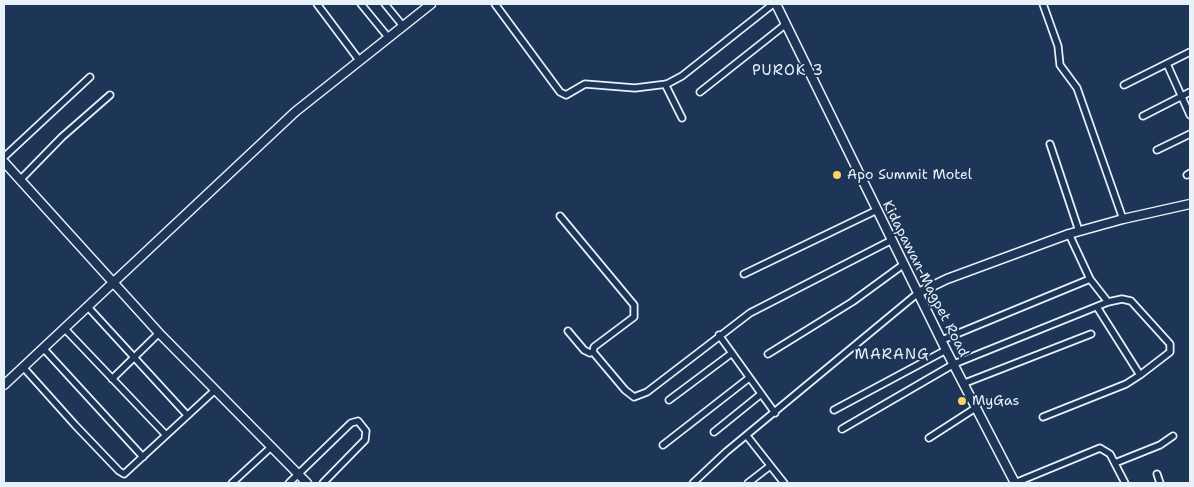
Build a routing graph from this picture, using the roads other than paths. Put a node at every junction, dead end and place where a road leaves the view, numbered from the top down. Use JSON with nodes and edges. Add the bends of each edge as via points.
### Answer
{"nodes":[{"id":1,"x":317,"y":4,"type":"edge"},
{"id":2,"x":361,"y":4,"type":"edge"},
{"id":3,"x":385,"y":4,"type":"edge"},
{"id":4,"x":432,"y":4,"type":"edge"},
{"id":5,"x":495,"y":4,"type":"edge"},
{"id":6,"x":775,"y":4,"type":"edge"},
{"id":7,"x":1043,"y":4,"type":"edge"},
{"id":8,"x":786,"y":24,"type":"junction"},
{"id":9,"x":403,"y":26,"type":"junction"},
{"id":10,"x":388,"y":37,"type":"junction"},
{"id":11,"x":1190,"y":52,"type":"edge"},
{"id":12,"x":360,"y":60,"type":"junction"},
{"id":13,"x":1167,"y":64,"type":"junction"},
{"id":14,"x":90,"y":77,"type":"dead end"},
{"id":15,"x":665,"y":84,"type":"junction"},
{"id":16,"x":1124,"y":85,"type":"dead end"},
{"id":17,"x":700,"y":92,"type":"dead end"},
{"id":18,"x":1190,"y":92,"type":"edge"},
{"id":19,"x":110,"y":95,"type":"dead end"},
{"id":20,"x":1182,"y":96,"type":"junction"},
{"id":21,"x":1190,"y":115,"type":"edge"},
{"id":22,"x":1143,"y":116,"type":"dead end"},
{"id":23,"x":682,"y":118,"type":"dead end"},
{"id":24,"x":1190,"y":134,"type":"edge"},
{"id":25,"x":1050,"y":144,"type":"dead end"},
{"id":26,"x":1157,"y":150,"type":"dead end"},
{"id":27,"x":4,"y":157,"type":"edge"},
{"id":28,"x":4,"y":162,"type":"edge"},
{"id":29,"x":21,"y":179,"type":"junction"},
{"id":30,"x":1190,"y":204,"type":"edge"},
{"id":31,"x":877,"y":210,"type":"junction"},
{"id":32,"x":560,"y":216,"type":"dead end"},
{"id":33,"x":1123,"y":219,"type":"junction"},
{"id":34,"x":1079,"y":231,"type":"junction"},
{"id":35,"x":1069,"y":234,"type":"junction"},
{"id":36,"x":892,"y":240,"type":"junction"},
{"id":37,"x":904,"y":264,"type":"junction"},
{"id":38,"x":744,"y":274,"type":"dead end"},
{"id":39,"x":1090,"y":279,"type":"junction"},
{"id":40,"x":111,"y":283,"type":"junction"},
{"id":41,"x":918,"y":293,"type":"junction"},
{"id":42,"x":1108,"y":302,"type":"junction"},
{"id":43,"x":87,"y":306,"type":"junction"},
{"id":44,"x":1097,"y":307,"type":"junction"},
{"id":45,"x":64,"y":328,"type":"junction"},
{"id":46,"x":568,"y":331,"type":"dead end"},
{"id":47,"x":159,"y":333,"type":"junction"},
{"id":48,"x":1091,"y":334,"type":"dead end"},
{"id":49,"x":720,"y":335,"type":"junction"},
{"id":50,"x":942,"y":340,"type":"junction"},
{"id":51,"x":43,"y":348,"type":"junction"},
{"id":52,"x":946,"y":350,"type":"junction"},
{"id":53,"x":593,"y":352,"type":"junction"},
{"id":54,"x":732,"y":353,"type":"junction"},
{"id":55,"x":768,"y":354,"type":"dead end"},
{"id":56,"x":134,"y":358,"type":"junction"},
{"id":57,"x":954,"y":364,"type":"junction"},
{"id":58,"x":23,"y":367,"type":"junction"},
{"id":59,"x":1140,"y":375,"type":"junction"},
{"id":60,"x":749,"y":378,"type":"junction"},
{"id":61,"x":112,"y":379,"type":"junction"},
{"id":62,"x":965,"y":383,"type":"junction"},
{"id":63,"x":4,"y":385,"type":"edge"},
{"id":64,"x":214,"y":391,"type":"junction"},
{"id":65,"x":761,"y":394,"type":"junction"},
{"id":66,"x":670,"y":400,"type":"dead end"},
{"id":67,"x":977,"y":407,"type":"junction"},
{"id":68,"x":834,"y":410,"type":"dead end"},
{"id":69,"x":775,"y":413,"type":"junction"},
{"id":70,"x":187,"y":415,"type":"junction"},
{"id":71,"x":1043,"y":417,"type":"dead end"},
{"id":72,"x":842,"y":429,"type":"dead end"},
{"id":73,"x":714,"y":432,"type":"dead end"},
{"id":74,"x":166,"y":435,"type":"junction"},
{"id":75,"x":747,"y":436,"type":"junction"},
{"id":76,"x":1173,"y":436,"type":"dead end"},
{"id":77,"x":929,"y":438,"type":"dead end"},
{"id":78,"x":663,"y":445,"type":"dead end"},
{"id":79,"x":270,"y":448,"type":"junction"},
{"id":80,"x":143,"y":457,"type":"junction"},
{"id":81,"x":1115,"y":463,"type":"junction"},
{"id":82,"x":770,"y":466,"type":"junction"},
{"id":83,"x":1157,"y":474,"type":"dead end"},
{"id":84,"x":298,"y":475,"type":"junction"},
{"id":85,"x":232,"y":483,"type":"edge"},
{"id":86,"x":289,"y":483,"type":"edge"},
{"id":87,"x":306,"y":483,"type":"edge"},
{"id":88,"x":323,"y":483,"type":"edge"},
{"id":89,"x":693,"y":483,"type":"edge"},
{"id":90,"x":748,"y":483,"type":"edge"},
{"id":91,"x":784,"y":483,"type":"edge"},
{"id":92,"x":1015,"y":483,"type":"edge"},
{"id":93,"x":1125,"y":483,"type":"edge"},
{"id":94,"x":1160,"y":483,"type":"edge"}],
"edges":[{"from":1,"to":12,"type":"street"},
{"from":2,"to":10,"type":"street"},
{"from":3,"to":9,"type":"street"},
{"from":4,"to":9,"type":"street"},
{"from":5,"to":15,"type":"street","via":[[563,94],[569,95],[586,84],[624,88]]},
{"from":6,"to":8,"type":"street","name":"Kidapawan-Magpet Road"},
{"from":6,"to":15,"type":"street","via":[[682,76]]},
{"from":7,"to":33,"type":"street","via":[[1058,46],[1060,65],[1077,88]]},
{"from":8,"to":17,"type":"street"},
{"from":8,"to":31,"type":"street","name":"Kidapawan-Magpet Road"},
{"from":9,"to":10,"type":"street"},
{"from":10,"to":12,"type":"street"},
{"from":11,"to":13,"type":"street"},
{"from":12,"to":40,"type":"street","via":[[295,112]]},
{"from":13,"to":16,"type":"street"},
{"from":13,"to":20,"type":"street"},
{"from":14,"to":27,"type":"street"},
{"from":15,"to":23,"type":"street"},
{"from":18,"to":20,"type":"street"},
{"from":19,"to":29,"type":"street"},
{"from":20,"to":21,"type":"street"},
{"from":20,"to":22,"type":"street"},
{"from":24,"to":26,"type":"street"},
{"from":25,"to":34,"type":"street"},
{"from":28,"to":29,"type":"street"},
{"from":29,"to":40,"type":"street"},
{"from":30,"to":33,"type":"street"},
{"from":31,"to":36,"type":"street","name":"Kidapawan-Magpet Road"},
{"from":31,"to":38,"type":"street"},
{"from":32,"to":53,"type":"street","via":[[634,305],[634,317],[594,347]]},
{"from":33,"to":34,"type":"street"},
{"from":34,"to":35,"type":"street"},
{"from":35,"to":39,"type":"street"},
{"from":35,"to":41,"type":"street","via":[[947,278]]},
{"from":36,"to":37,"type":"street","name":"Kidapawan-Magpet Road"},
{"from":36,"to":49,"type":"street","via":[[768,303]]},
{"from":37,"to":41,"type":"street","name":"Kidapawan-Magpet Road"},
{"from":37,"to":55,"type":"street","via":[[852,302]]},
{"from":39,"to":42,"type":"street"},
{"from":39,"to":50,"type":"street"},
{"from":40,"to":43,"type":"street"},
{"from":40,"to":47,"type":"street"},
{"from":41,"to":50,"type":"street","name":"Kidapawan-Magpet Road"},
{"from":41,"to":69,"type":"street"},
{"from":42,"to":44,"type":"street"},
{"from":42,"to":59,"type":"street","via":[[1129,299],[1170,344],[1170,352]]},
{"from":43,"to":45,"type":"street"},
{"from":43,"to":56,"type":"street"},
{"from":44,"to":57,"type":"street"},
{"from":44,"to":59,"type":"street"},
{"from":45,"to":51,"type":"street"},
{"from":45,"to":61,"type":"street"},
{"from":46,"to":53,"type":"street","via":[[584,350]]},
{"from":47,"to":56,"type":"street"},
{"from":47,"to":64,"type":"street"},
{"from":48,"to":62,"type":"street"},
{"from":49,"to":53,"type":"street","via":[[638,397],[629,394]]},
{"from":49,"to":54,"type":"street"},
{"from":50,"to":52,"type":"street","name":"Kidapawan-Magpet Road"},
{"from":51,"to":58,"type":"street"},
{"from":51,"to":80,"type":"street"},
{"from":52,"to":57,"type":"street","name":"Kidapawan-Magpet Road"},
{"from":52,"to":68,"type":"street"},
{"from":54,"to":60,"type":"street"},
{"from":54,"to":66,"type":"street"},
{"from":56,"to":61,"type":"street"},
{"from":56,"to":70,"type":"street"},
{"from":57,"to":62,"type":"street","name":"Kidapawan-Magpet Road"},
{"from":57,"to":72,"type":"street"},
{"from":58,"to":63,"type":"street"},
{"from":58,"to":80,"type":"street","via":[[119,471],[126,473]]},
{"from":59,"to":71,"type":"street","via":[[1126,384]]},
{"from":60,"to":65,"type":"street"},
{"from":60,"to":78,"type":"street"},
{"from":61,"to":74,"type":"street"},
{"from":62,"to":67,"type":"street","name":"Kidapawan-Magpet Road"},
{"from":64,"to":70,"type":"street"},
{"from":64,"to":79,"type":"street"},
{"from":65,"to":69,"type":"street"},
{"from":65,"to":73,"type":"street"},
{"from":67,"to":77,"type":"street"},
{"from":67,"to":92,"type":"street","name":"Kidapawan-Magpet Road"},
{"from":69,"to":75,"type":"street"},
{"from":70,"to":74,"type":"street"},
{"from":74,"to":80,"type":"street"},
{"from":75,"to":82,"type":"street"},
{"from":75,"to":89,"type":"street"},
{"from":76,"to":81,"type":"street","via":[[1160,445]]},
{"from":79,"to":84,"type":"street"},
{"from":79,"to":85,"type":"street"},
{"from":81,"to":92,"type":"street","via":[[1110,454],[1100,448]]},
{"from":81,"to":93,"type":"street"},
{"from":82,"to":90,"type":"street"},
{"from":82,"to":91,"type":"street"},
{"from":83,"to":94,"type":"street"},
{"from":84,"to":86,"type":"street"},
{"from":84,"to":87,"type":"street"},
{"from":84,"to":88,"type":"street","via":[[352,423],[358,421],[366,431],[365,440]]}]}
